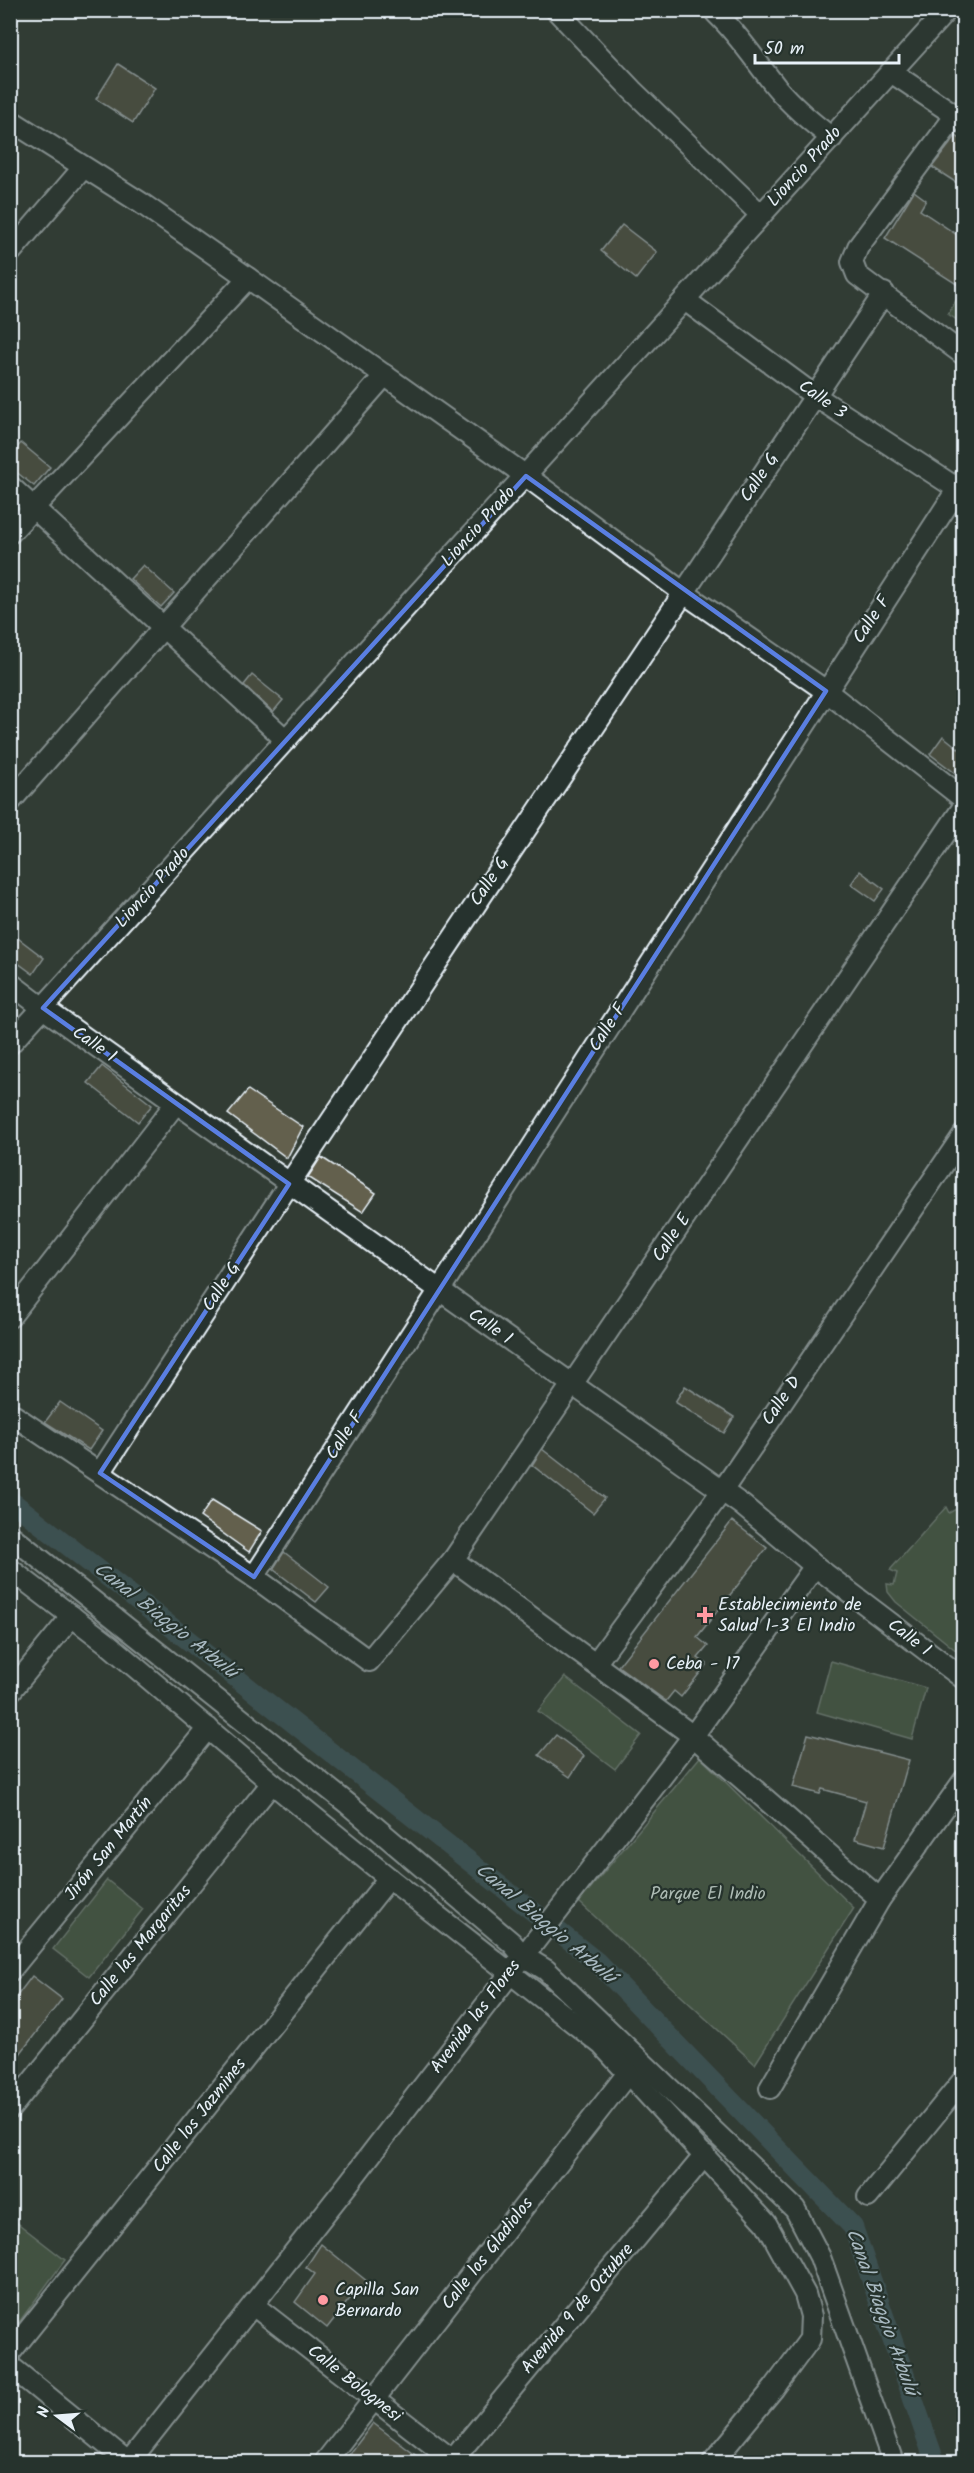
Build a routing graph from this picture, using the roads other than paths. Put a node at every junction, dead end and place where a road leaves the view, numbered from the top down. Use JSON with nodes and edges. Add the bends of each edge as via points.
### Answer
{"nodes":[{"id":1,"x":556,"y":10,"type":"edge"},
{"id":2,"x":947,"y":10,"type":"edge"},
{"id":3,"x":716,"y":13,"type":"dead end"},
{"id":4,"x":891,"y":72,"type":"junction"},
{"id":5,"x":960,"y":118,"type":"edge"},
{"id":6,"x":10,"y":120,"type":"edge"},
{"id":7,"x":832,"y":138,"type":"junction"},
{"id":8,"x":83,"y":168,"type":"junction"},
{"id":9,"x":761,"y":215,"type":"junction"},
{"id":10,"x":10,"y":253,"type":"edge"},
{"id":11,"x":248,"y":278,"type":"junction"},
{"id":12,"x":884,"y":293,"type":"junction"},
{"id":13,"x":685,"y":300,"type":"junction"},
{"id":14,"x":963,"y":355,"type":"edge"},
{"id":15,"x":385,"y":375,"type":"junction"},
{"id":16,"x":815,"y":396,"type":"junction"},
{"id":17,"x":526,"y":476,"type":"junction"},
{"id":18,"x":10,"y":486,"type":"edge"},
{"id":19,"x":961,"y":487,"type":"edge"},
{"id":20,"x":33,"y":508,"type":"junction"},
{"id":21,"x":10,"y":533,"type":"edge"},
{"id":22,"x":684,"y":593,"type":"junction"},
{"id":23,"x":165,"y":628,"type":"junction"},
{"id":24,"x":826,"y":692,"type":"junction"},
{"id":25,"x":286,"y":740,"type":"junction"},
{"id":26,"x":963,"y":800,"type":"edge"},
{"id":27,"x":10,"y":802,"type":"edge"},
{"id":28,"x":963,"y":806,"type":"edge"},
{"id":29,"x":10,"y":983,"type":"edge"},
{"id":30,"x":43,"y":1008,"type":"junction"},
{"id":31,"x":10,"y":1044,"type":"edge"},
{"id":32,"x":176,"y":1103,"type":"junction"},
{"id":33,"x":963,"y":1134,"type":"edge"},
{"id":34,"x":289,"y":1184,"type":"junction"},
{"id":35,"x":438,"y":1290,"type":"junction"},
{"id":36,"x":10,"y":1317,"type":"edge"},
{"id":37,"x":573,"y":1385,"type":"junction"},
{"id":38,"x":10,"y":1413,"type":"edge"},
{"id":39,"x":100,"y":1473,"type":"junction"},
{"id":40,"x":722,"y":1491,"type":"junction"},
{"id":41,"x":10,"y":1534,"type":"edge"},
{"id":42,"x":453,"y":1560,"type":"junction"},
{"id":43,"x":816,"y":1566,"type":"junction"},
{"id":44,"x":10,"y":1569,"type":"edge"},
{"id":45,"x":254,"y":1577,"type":"junction"},
{"id":46,"x":72,"y":1616,"type":"junction"},
{"id":47,"x":595,"y":1665,"type":"junction"},
{"id":48,"x":963,"y":1680,"type":"edge"},
{"id":49,"x":10,"y":1692,"type":"edge"},
{"id":50,"x":207,"y":1728,"type":"junction"},
{"id":51,"x":693,"y":1736,"type":"junction"},
{"id":52,"x":963,"y":1780,"type":"edge"},
{"id":53,"x":272,"y":1783,"type":"junction"},
{"id":54,"x":389,"y":1878,"type":"junction"},
{"id":55,"x":880,"y":1899,"type":"junction"},
{"id":56,"x":527,"y":1951,"type":"junction"},
{"id":57,"x":10,"y":1971,"type":"edge"},
{"id":58,"x":510,"y":1973,"type":"junction"},
{"id":59,"x":628,"y":2073,"type":"junction"},
{"id":60,"x":963,"y":2079,"type":"edge"},
{"id":61,"x":770,"y":2088,"type":"dead end"},
{"id":62,"x":10,"y":2109,"type":"edge"},
{"id":63,"x":705,"y":2155,"type":"junction"},
{"id":64,"x":868,"y":2197,"type":"dead end"},
{"id":65,"x":253,"y":2305,"type":"junction"},
{"id":66,"x":10,"y":2353,"type":"edge"},
{"id":67,"x":10,"y":2366,"type":"edge"},
{"id":68,"x":375,"y":2400,"type":"junction"},
{"id":69,"x":453,"y":2462,"type":"edge"},
{"id":70,"x":128,"y":2463,"type":"edge"},
{"id":71,"x":325,"y":2463,"type":"edge"},
{"id":72,"x":713,"y":2463,"type":"edge"},
{"id":73,"x":893,"y":2463,"type":"edge"}],
"edges":[{"from":1,"to":9,"type":"street"},
{"from":2,"to":4,"type":"street","name":"Lioncio Prado"},
{"from":3,"to":7,"type":"street","via":[[736,32],[798,111]]},
{"from":4,"to":5,"type":"street"},
{"from":4,"to":7,"type":"street","name":"Lioncio Prado"},
{"from":5,"to":12,"type":"street","via":[[858,247],[852,262],[857,274]]},
{"from":6,"to":8,"type":"street"},
{"from":7,"to":9,"type":"street","name":"Lioncio Prado"},
{"from":8,"to":10,"type":"street"},
{"from":8,"to":11,"type":"street","via":[[141,203]]},
{"from":9,"to":13,"type":"street","name":"Lioncio Prado"},
{"from":11,"to":15,"type":"street"},
{"from":11,"to":20,"type":"street"},
{"from":12,"to":14,"type":"street"},
{"from":12,"to":16,"type":"street","name":"Calle G"},
{"from":13,"to":16,"type":"street","name":"Calle 3"},
{"from":13,"to":17,"type":"street","name":"Lioncio Prado"},
{"from":15,"to":17,"type":"street"},
{"from":15,"to":23,"type":"street"},
{"from":16,"to":19,"type":"street","name":"Calle 3"},
{"from":16,"to":22,"type":"street","name":"Calle G"},
{"from":17,"to":22,"type":"street"},
{"from":17,"to":25,"type":"street","name":"Lioncio Prado"},
{"from":18,"to":20,"type":"street"},
{"from":19,"to":24,"type":"street","name":"Calle F"},
{"from":20,"to":21,"type":"street"},
{"from":20,"to":23,"type":"street"},
{"from":22,"to":24,"type":"street"},
{"from":22,"to":34,"type":"street","name":"Calle G"},
{"from":23,"to":25,"type":"street"},
{"from":23,"to":27,"type":"street"},
{"from":24,"to":26,"type":"street"},
{"from":24,"to":35,"type":"street","name":"Calle F"},
{"from":25,"to":30,"type":"street","name":"Lioncio Prado"},
{"from":28,"to":37,"type":"street","name":"Calle E"},
{"from":29,"to":30,"type":"street","name":"Calle 1"},
{"from":30,"to":31,"type":"street","name":"Lioncio Prado"},
{"from":30,"to":32,"type":"street","name":"Calle 1"},
{"from":32,"to":34,"type":"street","name":"Calle 1"},
{"from":32,"to":36,"type":"street"},
{"from":33,"to":40,"type":"street","name":"Calle D"},
{"from":34,"to":35,"type":"street","name":"Calle 1"},
{"from":34,"to":39,"type":"street","name":"Calle G"},
{"from":35,"to":37,"type":"street","name":"Calle 1"},
{"from":35,"to":45,"type":"street","name":"Calle F"},
{"from":37,"to":40,"type":"street","name":"Calle 1"},
{"from":37,"to":42,"type":"street","name":"Calle E"},
{"from":38,"to":39,"type":"street"},
{"from":39,"to":45,"type":"street"},
{"from":40,"to":43,"type":"street","name":"Calle 1"},
{"from":40,"to":47,"type":"street","name":"Calle D"},
{"from":41,"to":56,"type":"street","via":[[348,1804],[512,1943]]},
{"from":42,"to":45,"type":"street","name":"Calle E","via":[[369,1660]]},
{"from":42,"to":47,"type":"street"},
{"from":43,"to":48,"type":"street","name":"Calle 1"},
{"from":43,"to":51,"type":"street","name":"Avenida las Flores"},
{"from":44,"to":46,"type":"street"},
{"from":46,"to":49,"type":"street"},
{"from":46,"to":50,"type":"street"},
{"from":47,"to":51,"type":"street"},
{"from":50,"to":53,"type":"street"},
{"from":50,"to":57,"type":"street","name":"Jirón San Martín"},
{"from":51,"to":55,"type":"street"},
{"from":51,"to":56,"type":"street","name":"Avenida las Flores"},
{"from":52,"to":55,"type":"street"},
{"from":53,"to":54,"type":"street"},
{"from":53,"to":62,"type":"street","name":"Calle las Margaritas"},
{"from":54,"to":58,"type":"street"},
{"from":54,"to":66,"type":"street","name":"Calle los Jazmines"},
{"from":55,"to":61,"type":"street"},
{"from":56,"to":58,"type":"street","name":"Avenida las Flores"},
{"from":56,"to":73,"type":"street","via":[[795,2209],[820,2257]]},
{"from":58,"to":59,"type":"street","via":[[602,2045]]},
{"from":58,"to":65,"type":"street","name":"Avenida las Flores"},
{"from":59,"to":63,"type":"street"},
{"from":59,"to":68,"type":"street","name":"Calle los Gladiolos"},
{"from":60,"to":64,"type":"street"},
{"from":63,"to":69,"type":"street","name":"Avenida 9 de Octubre"},
{"from":63,"to":72,"type":"street","via":[[766,2223],[805,2294],[811,2316],[810,2339]]},
{"from":65,"to":68,"type":"street","name":"Calle Bolognesi"},
{"from":65,"to":70,"type":"street","name":"Avenida las Flores"},
{"from":67,"to":70,"type":"street"},
{"from":68,"to":69,"type":"street","name":"Calle Bolognesi"},
{"from":68,"to":71,"type":"street","name":"Calle los Gladiolos"}]}
